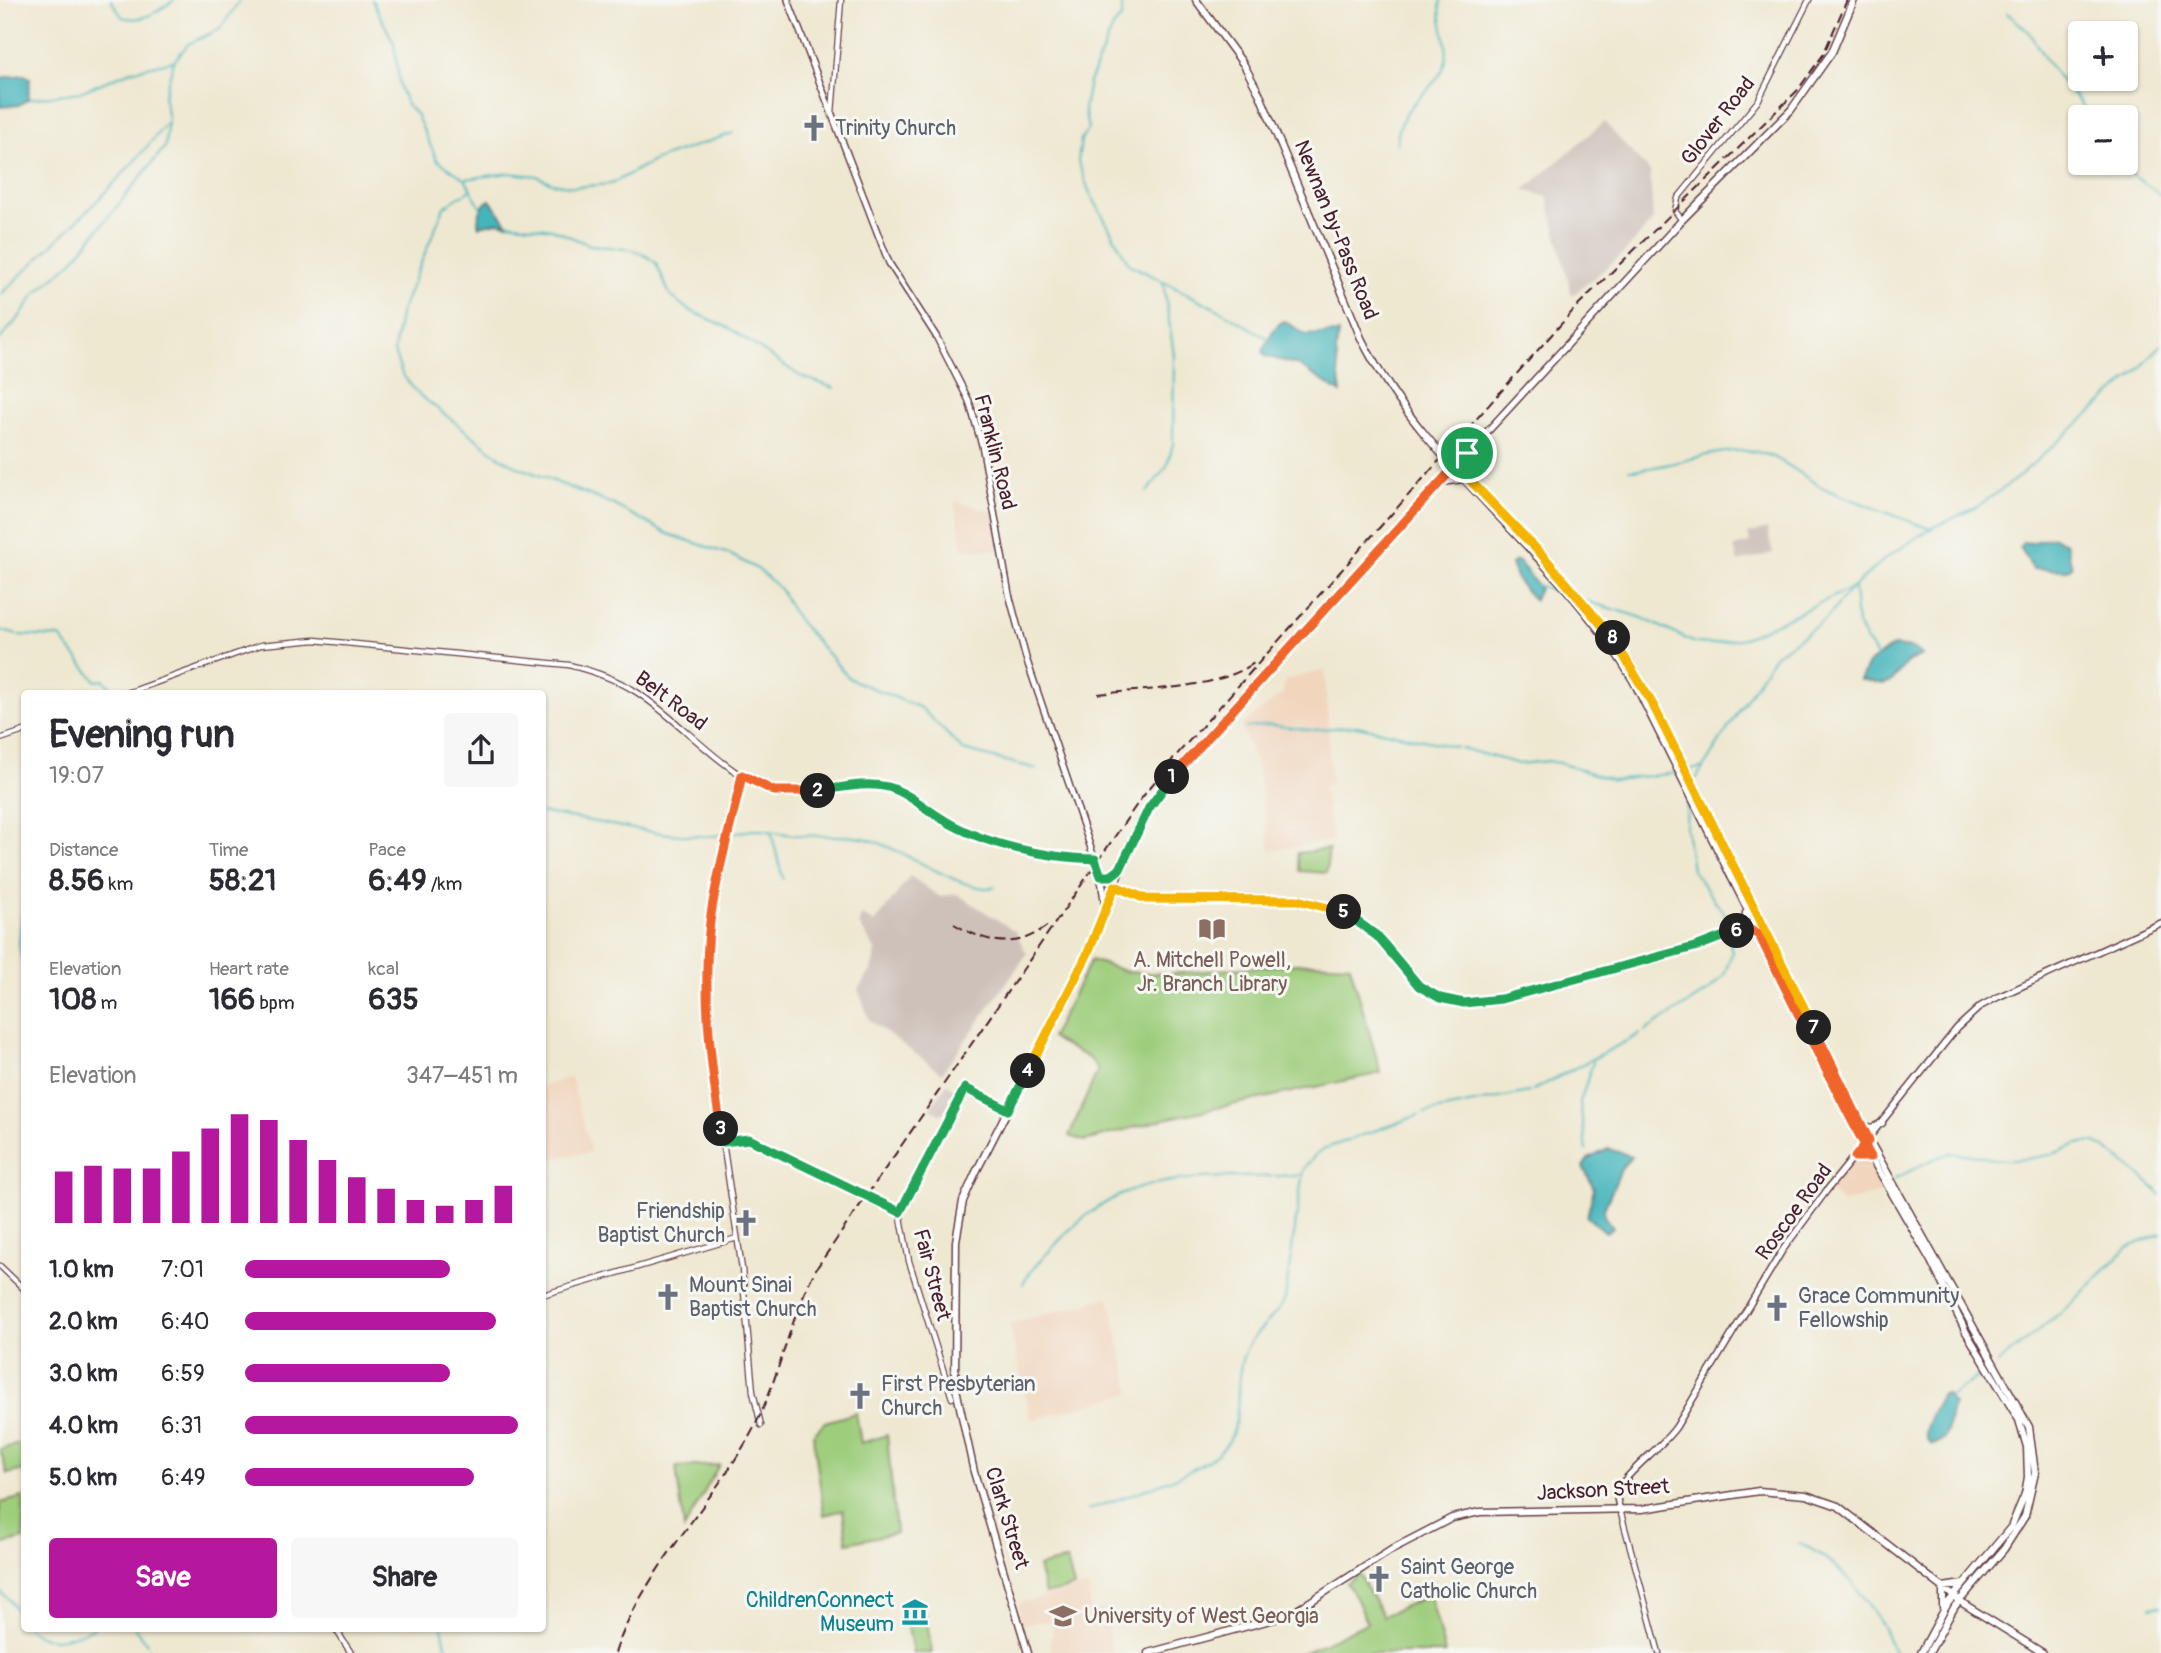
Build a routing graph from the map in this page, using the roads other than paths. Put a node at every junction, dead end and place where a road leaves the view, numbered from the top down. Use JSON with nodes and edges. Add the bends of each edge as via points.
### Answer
{"nodes":[{"id":1,"x":788,"y":0,"type":"edge"},
{"id":2,"x":841,"y":0,"type":"edge"},
{"id":3,"x":1196,"y":0,"type":"edge"},
{"id":4,"x":1809,"y":0,"type":"edge"},
{"id":5,"x":1854,"y":0,"type":"edge"},
{"id":6,"x":832,"y":114,"type":"junction"},
{"id":7,"x":1682,"y":220,"type":"junction"},
{"id":8,"x":1467,"y":453,"type":"junction"},
{"id":9,"x":1454,"y":467,"type":"junction"},
{"id":10,"x":1464,"y":477,"type":"junction"},
{"id":11,"x":1440,"y":482,"type":"junction"},
{"id":12,"x":135,"y":690,"type":"edge"},
{"id":13,"x":21,"y":732,"type":"edge"},
{"id":14,"x":0,"y":739,"type":"edge"},
{"id":15,"x":742,"y":775,"type":"junction"},
{"id":16,"x":1095,"y":859,"type":"junction"},
{"id":17,"x":1120,"y":869,"type":"junction"},
{"id":18,"x":1101,"y":876,"type":"junction"},
{"id":19,"x":1115,"y":886,"type":"junction"},
{"id":20,"x":1745,"y":904,"type":"junction"},
{"id":21,"x":1105,"y":908,"type":"junction"},
{"id":22,"x":1756,"y":921,"type":"junction"},
{"id":23,"x":2161,"y":923,"type":"edge"},
{"id":24,"x":1741,"y":929,"type":"junction"},
{"id":25,"x":1759,"y":935,"type":"junction"},
{"id":26,"x":1008,"y":1110,"type":"junction"},
{"id":27,"x":1882,"y":1123,"type":"junction"},
{"id":28,"x":1862,"y":1126,"type":"junction"},
{"id":29,"x":723,"y":1142,"type":"junction"},
{"id":30,"x":1867,"y":1142,"type":"junction"},
{"id":31,"x":1855,"y":1157,"type":"junction"},
{"id":32,"x":1871,"y":1157,"type":"junction"},
{"id":33,"x":900,"y":1212,"type":"junction"},
{"id":34,"x":737,"y":1238,"type":"junction"},
{"id":35,"x":0,"y":1266,"type":"edge"},
{"id":36,"x":21,"y":1286,"type":"edge"},
{"id":37,"x":546,"y":1294,"type":"edge"},
{"id":38,"x":954,"y":1395,"type":"junction"},
{"id":39,"x":761,"y":1425,"type":"dead end"},
{"id":40,"x":1620,"y":1510,"type":"junction"},
{"id":41,"x":1967,"y":1586,"type":"junction"},
{"id":42,"x":1943,"y":1587,"type":"junction"},
{"id":43,"x":1956,"y":1598,"type":"junction"},
{"id":44,"x":1973,"y":1610,"type":"junction"},
{"id":45,"x":1946,"y":1613,"type":"junction"},
{"id":46,"x":338,"y":1632,"type":"edge"},
{"id":47,"x":351,"y":1653,"type":"edge"},
{"id":48,"x":1028,"y":1653,"type":"edge"},
{"id":49,"x":1148,"y":1653,"type":"edge"},
{"id":50,"x":1659,"y":1653,"type":"edge"},
{"id":51,"x":1921,"y":1653,"type":"edge"},
{"id":52,"x":1929,"y":1653,"type":"edge"},
{"id":53,"x":2043,"y":1653,"type":"edge"}],
"edges":[{"from":1,"to":6,"type":"main road","name":"Franklin Road"},
{"from":2,"to":6,"type":"street"},
{"from":3,"to":9,"type":"main road","name":"Newnan by-Pass Road","via":[[1261,95],[1371,358],[1399,402]]},
{"from":4,"to":7,"type":"street","name":"Glover Road","via":[[1758,101],[1678,198],[1675,211]]},
{"from":5,"to":7,"type":"main road","name":"Clark Street","via":[[1832,52],[1807,91]]},
{"from":6,"to":16,"type":"main road","name":"Franklin Road","via":[[889,263],[936,336],[969,401],[1026,657]]},
{"from":7,"to":8,"type":"main road","name":"Clark Street"},
{"from":8,"to":9,"type":"main road","name":"Clark Street"},
{"from":8,"to":10,"type":"main road"},
{"from":9,"to":10,"type":"main road","name":"Newnan by-Pass Road"},
{"from":9,"to":11,"type":"main road","name":"Clark Street"},
{"from":10,"to":11,"type":"main road"},
{"from":10,"to":20,"type":"main road","via":[[1596,625],[1624,664]]},
{"from":10,"to":22,"type":"main road","via":[[1543,556],[1619,647],[1641,681]]},
{"from":11,"to":17,"type":"main road","name":"Clark Street","via":[[1187,758],[1149,808]]},
{"from":12,"to":15,"type":"street","name":"Belt Road","via":[[261,645],[315,639],[569,665],[638,692]]},
{"from":13,"to":14,"type":"street"},
{"from":15,"to":16,"type":"street","name":"Belt Road","via":[[786,793],[887,787],[957,828],[983,837],[1056,855]]},
{"from":15,"to":29,"type":"street","via":[[708,945],[713,1067]]},
{"from":16,"to":18,"type":"main road","name":"Franklin Road"},
{"from":17,"to":18,"type":"main road"},
{"from":17,"to":19,"type":"main road","name":"Clark Street"},
{"from":18,"to":19,"type":"main road"},
{"from":18,"to":21,"type":"main road"},
{"from":19,"to":21,"type":"main road","name":"Clark Street"},
{"from":19,"to":24,"type":"street","via":[[1150,899],[1283,899],[1325,905],[1370,930],[1419,986],[1460,1003],[1501,999]]},
{"from":20,"to":22,"type":"main road"},
{"from":20,"to":24,"type":"main road"},
{"from":21,"to":26,"type":"main road","name":"Clark Street","via":[[1087,955]]},
{"from":22,"to":24,"type":"street"},
{"from":22,"to":25,"type":"main road"},
{"from":22,"to":28,"type":"main road"},
{"from":23,"to":27,"type":"main road","name":"Roscoe Road","via":[[1981,1006],[1957,1028]]},
{"from":24,"to":25,"type":"main road"},
{"from":25,"to":30,"type":"main road"},
{"from":26,"to":33,"type":"street","name":"Fair Street","via":[[965,1088]]},
{"from":26,"to":38,"type":"main road","name":"Clark Street","via":[[972,1180],[959,1219],[953,1299]]},
{"from":27,"to":28,"type":"main road"},
{"from":27,"to":30,"type":"main road","name":"Roscoe Road"},
{"from":28,"to":30,"type":"main road"},
{"from":29,"to":33,"type":"street","via":[[749,1139]]},
{"from":29,"to":34,"type":"street"},
{"from":30,"to":31,"type":"main road","name":"Roscoe Road"},
{"from":30,"to":32,"type":"main road"},
{"from":30,"to":41,"type":"main road","via":[[1933,1249],[1973,1329],[2021,1407],[2033,1440],[2035,1479],[2025,1516],[2004,1549]]},
{"from":31,"to":32,"type":"main road"},
{"from":31,"to":40,"type":"main road","name":"Roscoe Road","via":[[1783,1251],[1666,1442],[1620,1488]]},
{"from":32,"to":41,"type":"main road","via":[[2013,1408],[2025,1440],[2028,1477],[2018,1513]]},
{"from":33,"to":38,"type":"street","name":"Fair Street","via":[[909,1261]]},
{"from":34,"to":37,"type":"street"},
{"from":34,"to":39,"type":"street"},
{"from":35,"to":36,"type":"street"},
{"from":38,"to":48,"type":"main road","name":"Clark Street"},
{"from":40,"to":42,"type":"main road","name":"Jackson Street","via":[[1759,1491],[1816,1497],[1853,1515]]},
{"from":40,"to":49,"type":"main road","name":"Jackson Street","via":[[1480,1513],[1452,1518],[1396,1547],[1289,1615]]},
{"from":40,"to":50,"type":"street"},
{"from":41,"to":42,"type":"main road"},
{"from":41,"to":43,"type":"main road"},
{"from":41,"to":44,"type":"main road"},
{"from":42,"to":43,"type":"main road","name":"Jackson Street"},
{"from":42,"to":45,"type":"main road"},
{"from":43,"to":44,"type":"main road","name":"Jackson Street"},
{"from":43,"to":45,"type":"main road"},
{"from":44,"to":45,"type":"main road"},
{"from":44,"to":53,"type":"main road","name":"Jackson Street"},
{"from":45,"to":51,"type":"main road"},
{"from":45,"to":52,"type":"main road"},
{"from":46,"to":47,"type":"street"}]}
